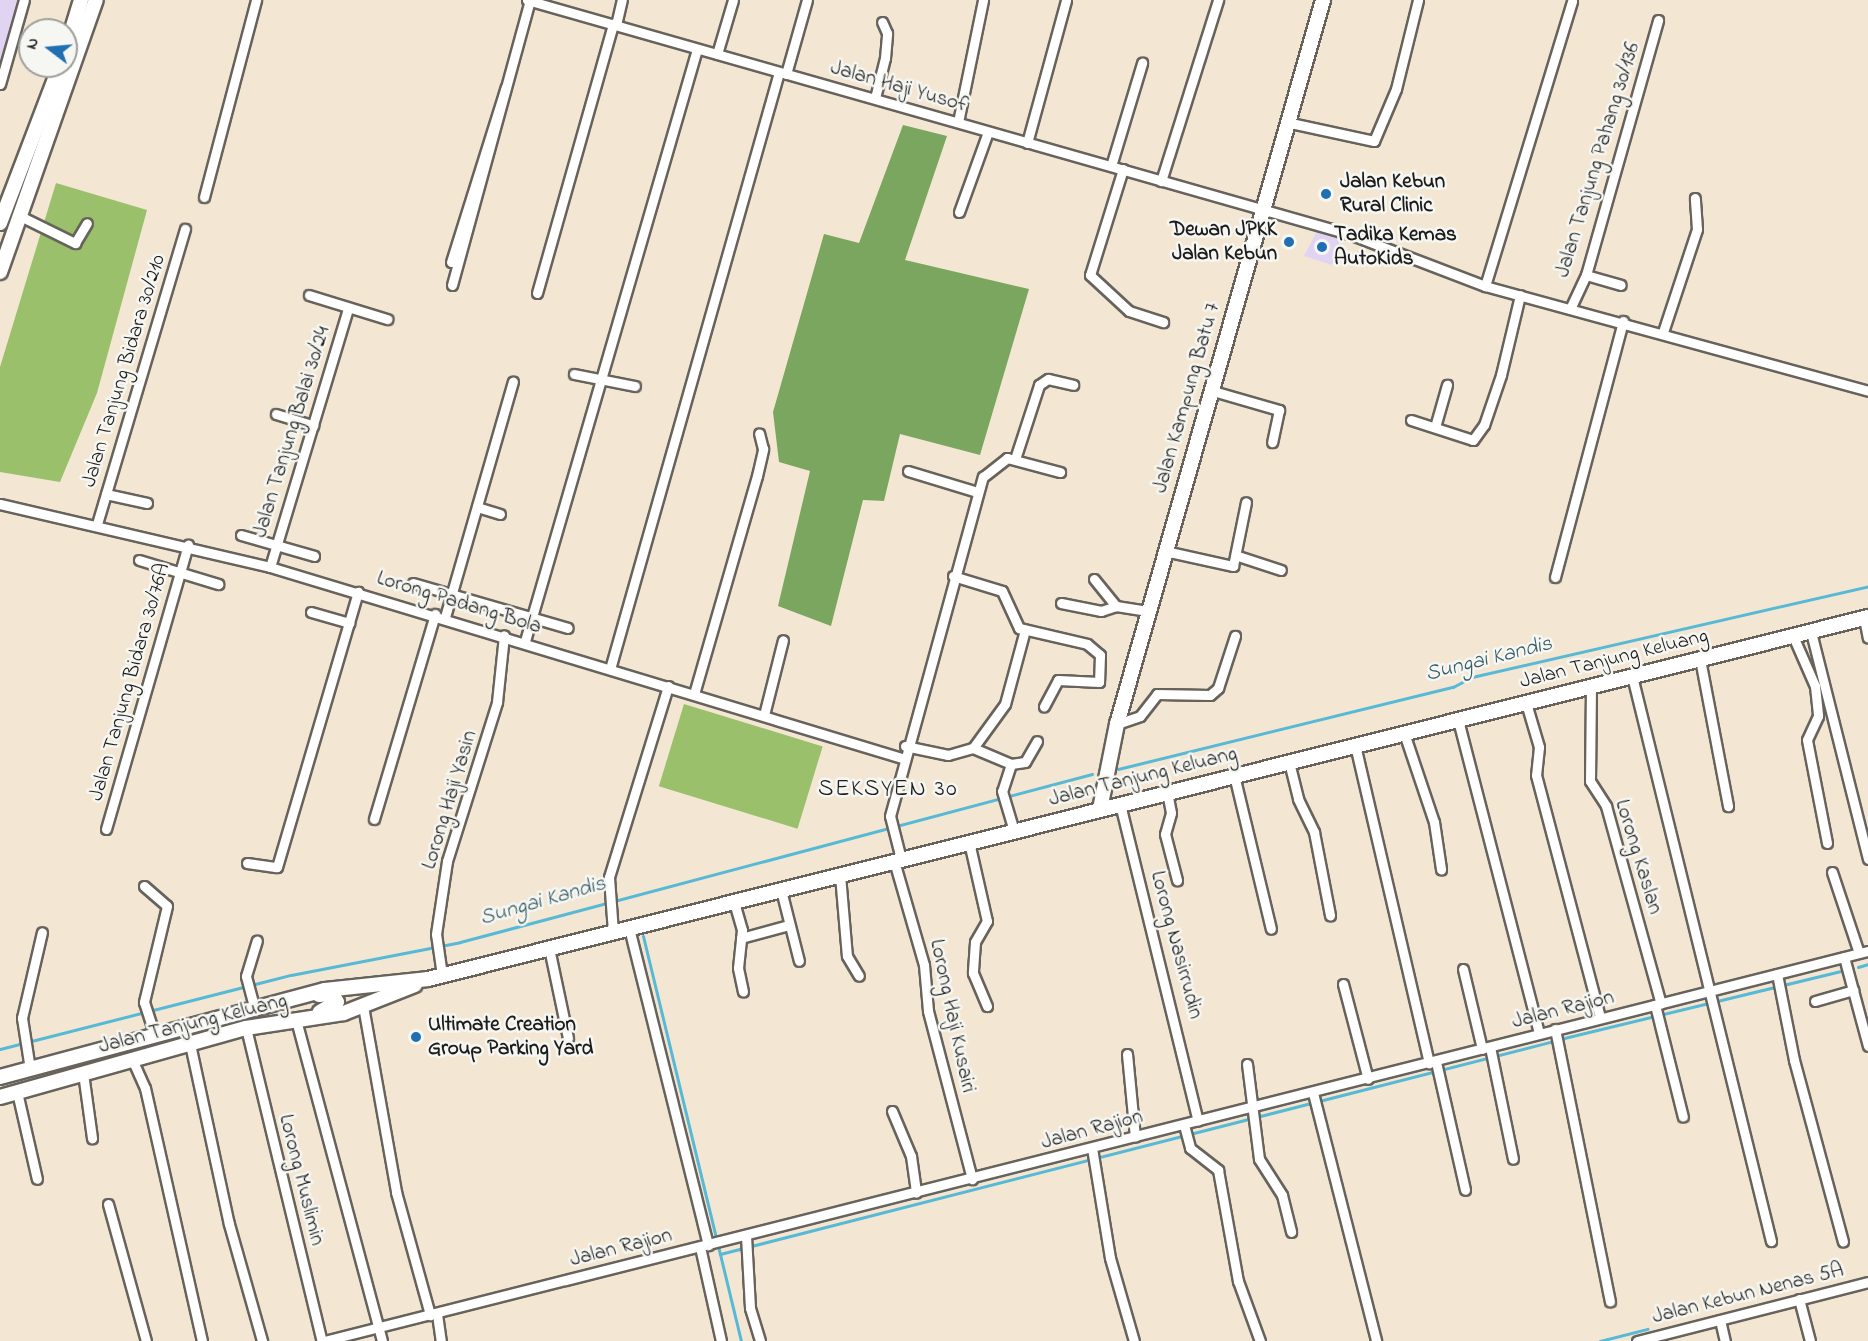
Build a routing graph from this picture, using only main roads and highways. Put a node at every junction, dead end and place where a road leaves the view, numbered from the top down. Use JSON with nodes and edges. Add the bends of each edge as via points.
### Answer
{"nodes":[{"id":1,"x":81,"y":0,"type":"edge"},
{"id":2,"x":96,"y":0,"type":"edge"},
{"id":3,"x":1323,"y":0,"type":"edge"},
{"id":4,"x":75,"y":18,"type":"edge"},
{"id":5,"x":55,"y":78,"type":"edge"},
{"id":6,"x":0,"y":223,"type":"edge"},
{"id":7,"x":0,"y":272,"type":"edge"},
{"id":8,"x":1866,"y":618,"type":"edge"},
{"id":9,"x":1100,"y":809,"type":"junction"},
{"id":10,"x":435,"y":977,"type":"junction"},
{"id":11,"x":290,"y":1000,"type":"junction"},
{"id":12,"x":296,"y":1020,"type":"junction"},
{"id":13,"x":0,"y":1077,"type":"edge"},
{"id":14,"x":0,"y":1097,"type":"edge"}],
"edges":[{"from":1,"to":4,"type":"main road"},
{"from":2,"to":7,"type":"main road"},
{"from":3,"to":9,"type":"main road","name":"Jalan Kampung Batu 7","via":[[1148,611],[1117,724]]},
{"from":5,"to":6,"type":"main road"},
{"from":8,"to":9,"type":"main road","name":"Jalan Tanjung Keluang","via":[[1812,639],[1793,636],[1700,659],[1634,685],[1458,720],[1355,745],[1290,768],[1234,776]]},
{"from":9,"to":10,"type":"main road","name":"Jalan Tanjung Keluang"},
{"from":10,"to":11,"type":"main road","name":"Jalan Tanjung Keluang","via":[[325,990]]},
{"from":10,"to":12,"type":"main road","name":"Jalan Tanjung Keluang","via":[[363,1006]]},
{"from":11,"to":12,"type":"main road","via":[[332,994],[336,998],[330,1010]]},
{"from":11,"to":13,"type":"main road","name":"Jalan Tanjung Keluang","via":[[153,1031]]},
{"from":12,"to":14,"type":"main road","name":"Jalan Tanjung Keluang","via":[[246,1028]]}]}
